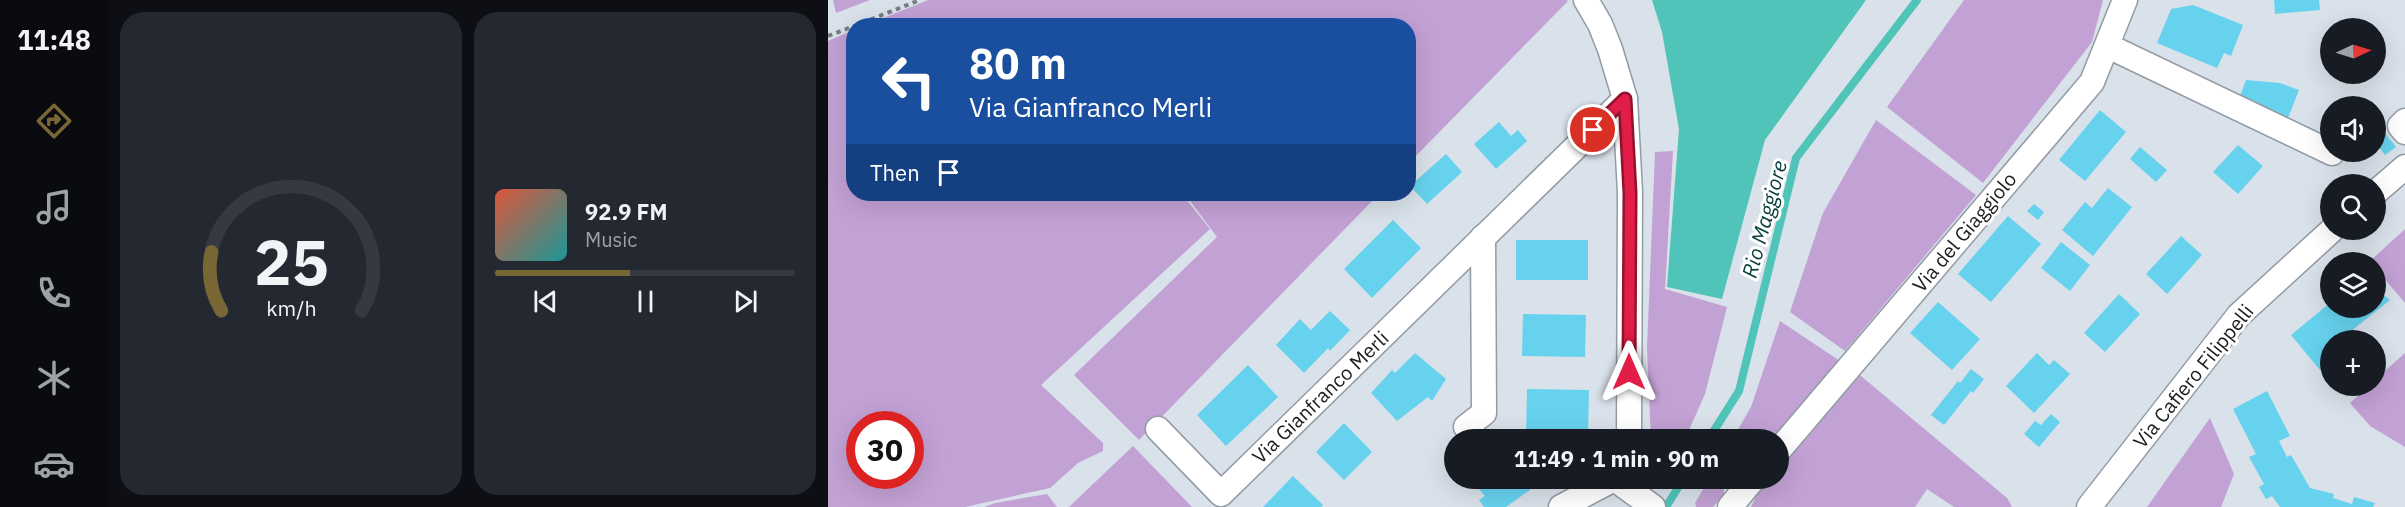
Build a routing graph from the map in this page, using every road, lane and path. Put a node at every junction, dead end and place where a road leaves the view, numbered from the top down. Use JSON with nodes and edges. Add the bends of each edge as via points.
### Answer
{"nodes":[{"id":1,"x":920,"y":0,"type":"edge"},
{"id":2,"x":1586,"y":0,"type":"edge"},
{"id":3,"x":2125,"y":0,"type":"edge"},
{"id":4,"x":874,"y":18,"type":"edge"},
{"id":5,"x":846,"y":29,"type":"edge"},
{"id":6,"x":828,"y":36,"type":"edge"},
{"id":7,"x":2108,"y":46,"type":"junction"},
{"id":8,"x":1625,"y":99,"type":"junction"},
{"id":9,"x":2405,"y":121,"type":"edge"},
{"id":10,"x":2405,"y":132,"type":"edge"},
{"id":11,"x":2320,"y":147,"type":"edge"},
{"id":12,"x":2405,"y":167,"type":"edge"},
{"id":13,"x":2386,"y":183,"type":"edge"},
{"id":14,"x":1483,"y":237,"type":"junction"},
{"id":15,"x":2321,"y":240,"type":"edge"},
{"id":16,"x":1466,"y":428,"type":"dead end"},
{"id":17,"x":1158,"y":429,"type":"dead end"},
{"id":18,"x":1629,"y":429,"type":"edge"},
{"id":19,"x":1789,"y":438,"type":"edge"},
{"id":20,"x":1597,"y":489,"type":"edge"},
{"id":21,"x":1629,"y":489,"type":"edge"},
{"id":22,"x":1745,"y":489,"type":"edge"},
{"id":23,"x":1562,"y":507,"type":"edge"},
{"id":24,"x":1652,"y":507,"type":"edge"},
{"id":25,"x":1730,"y":507,"type":"edge"},
{"id":26,"x":2089,"y":507,"type":"edge"}],
"edges":[{"from":1,"to":4,"type":"path"},
{"from":2,"to":8,"type":"street","via":[[1610,48]]},
{"from":3,"to":7,"type":"street","name":"Via del Giaggiolo"},
{"from":5,"to":6,"type":"path"},
{"from":7,"to":11,"type":"street"},
{"from":7,"to":19,"type":"street","name":"Via del Giaggiolo","via":[[2092,82]]},
{"from":8,"to":14,"type":"street","name":"Via Gianfranco Merli"},
{"from":8,"to":18,"type":"street","via":[[1630,193]]},
{"from":9,"to":10,"type":"street","via":[[2400,126]]},
{"from":12,"to":13,"type":"street"},
{"from":14,"to":16,"type":"street","via":[[1484,413]]},
{"from":14,"to":17,"type":"street","name":"Via Gianfranco Merli","via":[[1221,494]]},
{"from":15,"to":26,"type":"street","name":"Via Cafiero Filippelli","via":[[2239,315]]},
{"from":20,"to":23,"type":"street"},
{"from":21,"to":24,"type":"street"},
{"from":22,"to":25,"type":"street"}]}
